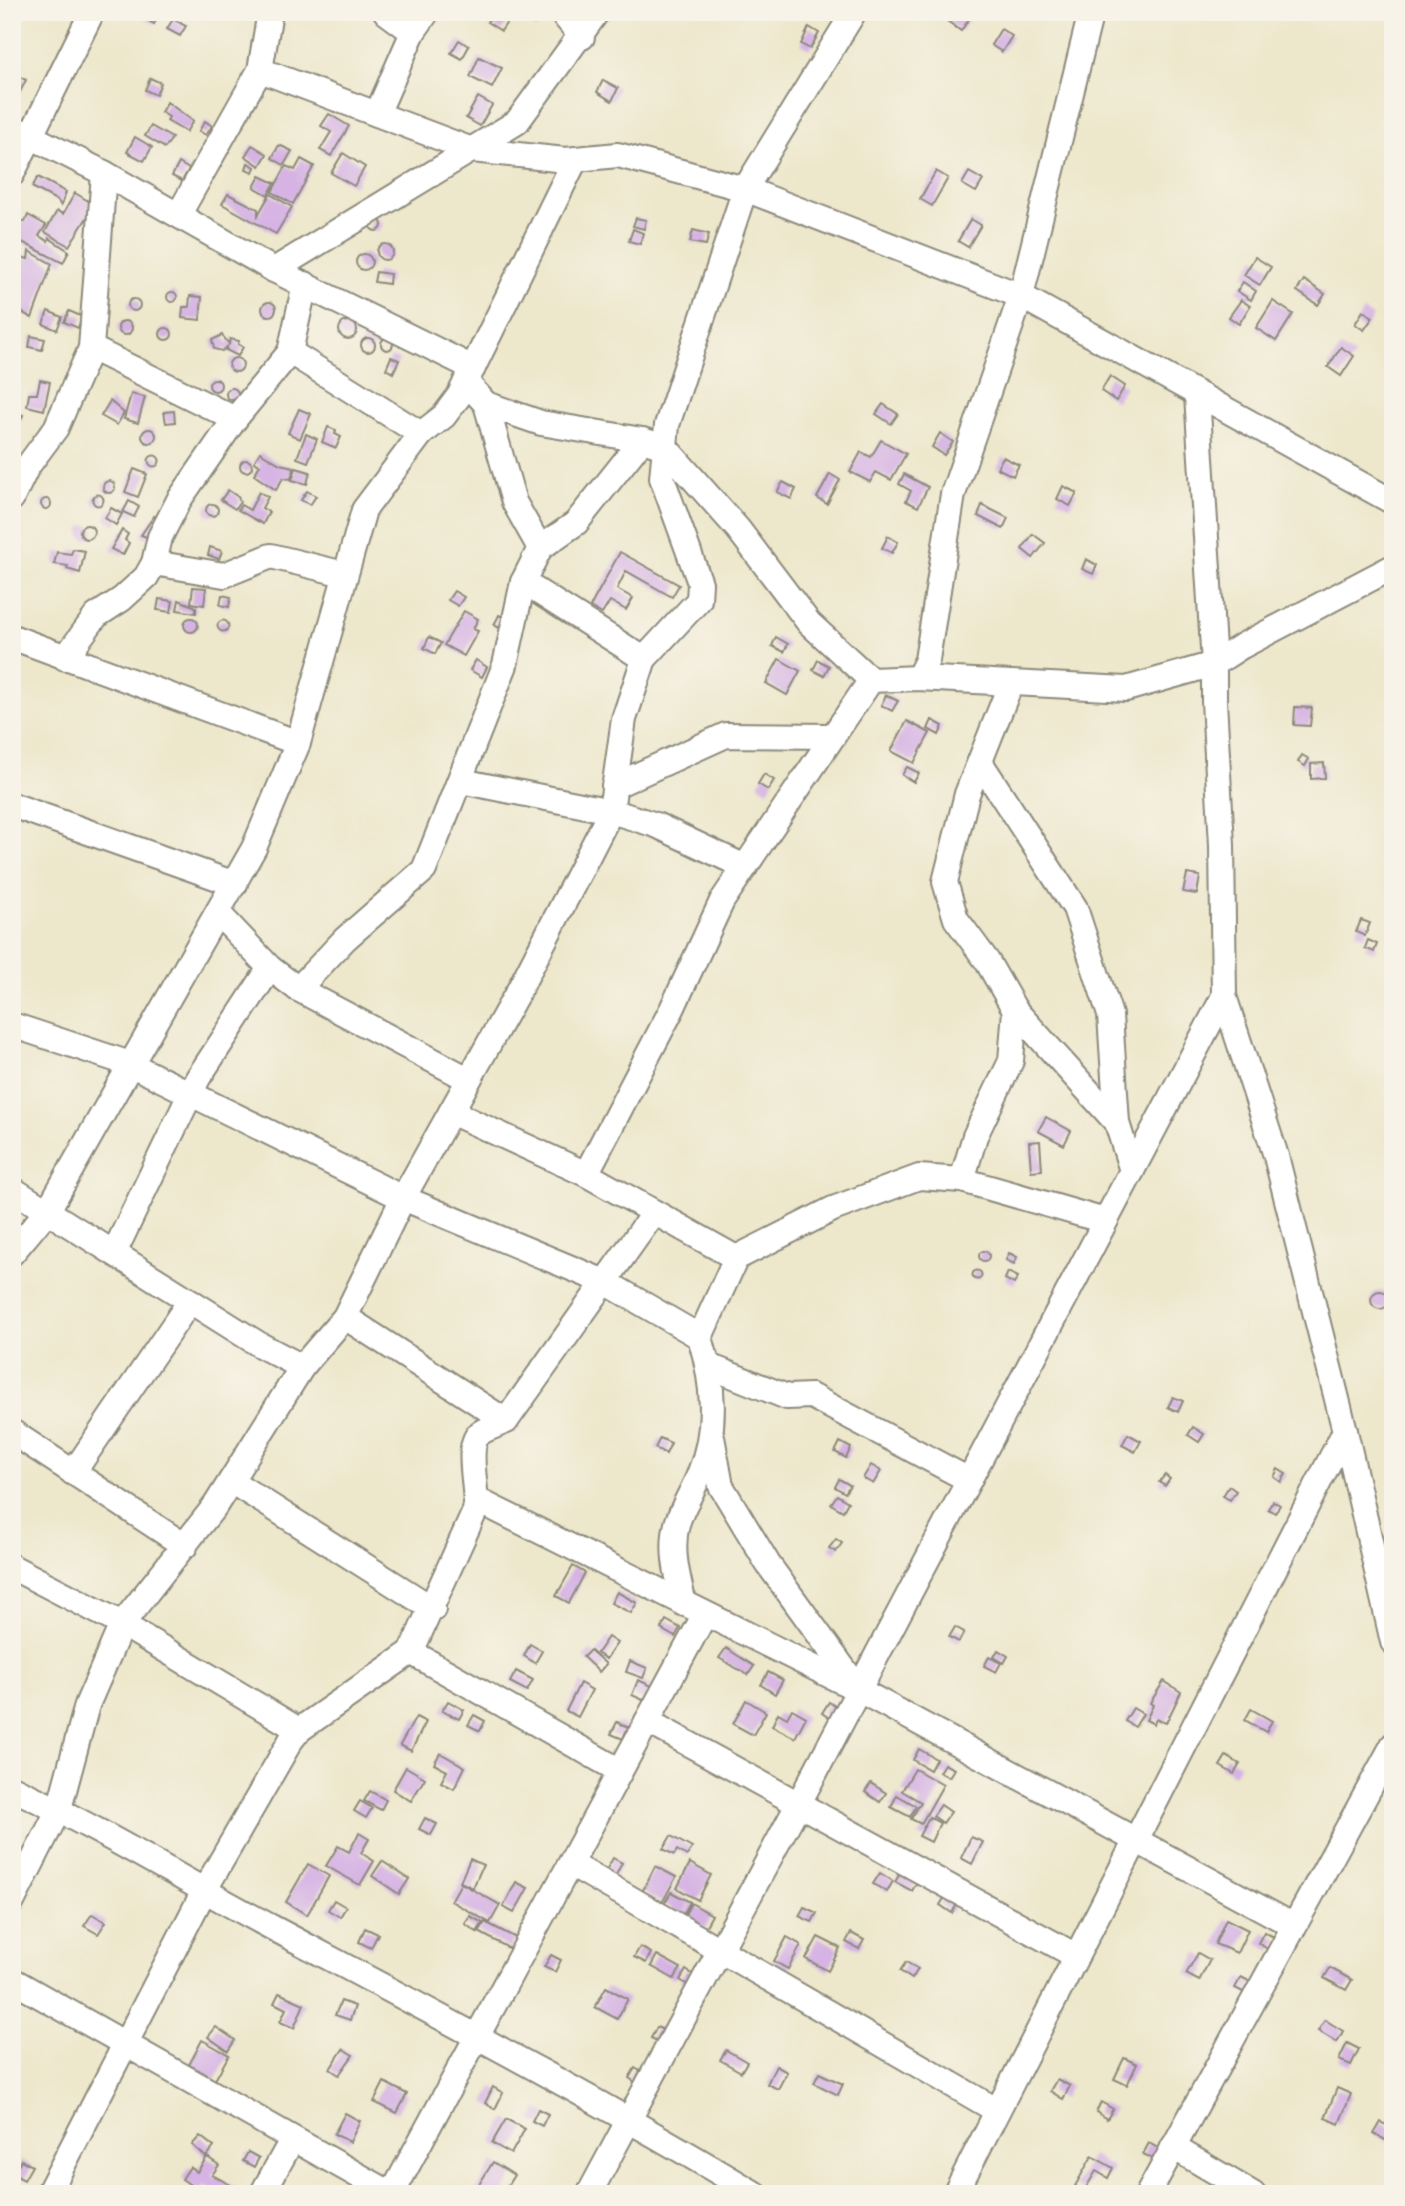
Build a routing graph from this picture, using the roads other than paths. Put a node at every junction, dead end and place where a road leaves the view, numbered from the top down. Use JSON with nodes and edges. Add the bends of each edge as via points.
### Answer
{"nodes":[{"id":1,"x":92,"y":12,"type":"edge"},
{"id":2,"x":270,"y":12,"type":"edge"},
{"id":3,"x":386,"y":12,"type":"edge"},
{"id":4,"x":561,"y":12,"type":"edge"},
{"id":5,"x":597,"y":12,"type":"edge"},
{"id":6,"x":854,"y":12,"type":"edge"},
{"id":7,"x":1091,"y":12,"type":"edge"},
{"id":8,"x":420,"y":22,"type":"edge"},
{"id":9,"x":582,"y":37,"type":"junction"},
{"id":10,"x":260,"y":70,"type":"junction"},
{"id":11,"x":377,"y":114,"type":"junction"},
{"id":12,"x":21,"y":131,"type":"edge"},
{"id":13,"x":472,"y":150,"type":"junction"},
{"id":14,"x":575,"y":159,"type":"junction"},
{"id":15,"x":104,"y":173,"type":"junction"},
{"id":16,"x":12,"y":174,"type":"edge"},
{"id":17,"x":746,"y":188,"type":"junction"},
{"id":18,"x":179,"y":214,"type":"junction"},
{"id":19,"x":275,"y":270,"type":"junction"},
{"id":20,"x":305,"y":284,"type":"junction"},
{"id":21,"x":1021,"y":296,"type":"junction"},
{"id":22,"x":91,"y":348,"type":"junction"},
{"id":23,"x":290,"y":352,"type":"junction"},
{"id":24,"x":469,"y":375,"type":"junction"},
{"id":25,"x":1197,"y":395,"type":"junction"},
{"id":26,"x":486,"y":404,"type":"junction"},
{"id":27,"x":235,"y":419,"type":"junction"},
{"id":28,"x":421,"y":435,"type":"junction"},
{"id":29,"x":653,"y":444,"type":"junction"},
{"id":30,"x":12,"y":498,"type":"edge"},
{"id":31,"x":1393,"y":502,"type":"edge"},
{"id":32,"x":540,"y":548,"type":"junction"},
{"id":33,"x":154,"y":563,"type":"junction"},
{"id":34,"x":1393,"y":567,"type":"edge"},
{"id":35,"x":344,"y":574,"type":"junction"},
{"id":36,"x":523,"y":582,"type":"junction"},
{"id":37,"x":12,"y":637,"type":"edge"},
{"id":38,"x":65,"y":658,"type":"junction"},
{"id":39,"x":644,"y":659,"type":"junction"},
{"id":40,"x":1214,"y":664,"type":"junction"},
{"id":41,"x":918,"y":678,"type":"junction"},
{"id":42,"x":871,"y":681,"type":"junction"},
{"id":43,"x":1011,"y":683,"type":"junction"},
{"id":44,"x":832,"y":736,"type":"junction"},
{"id":45,"x":298,"y":743,"type":"junction"},
{"id":46,"x":980,"y":762,"type":"junction"},
{"id":47,"x":461,"y":781,"type":"junction"},
{"id":48,"x":614,"y":786,"type":"junction"},
{"id":49,"x":12,"y":805,"type":"edge"},
{"id":50,"x":611,"y":811,"type":"junction"},
{"id":51,"x":745,"y":867,"type":"junction"},
{"id":52,"x":235,"y":884,"type":"junction"},
{"id":53,"x":218,"y":913,"type":"junction"},
{"id":54,"x":270,"y":968,"type":"junction"},
{"id":55,"x":298,"y":989,"type":"junction"},
{"id":56,"x":1224,"y":996,"type":"junction"},
{"id":57,"x":1015,"y":1010,"type":"junction"},
{"id":58,"x":12,"y":1025,"type":"edge"},
{"id":59,"x":130,"y":1064,"type":"junction"},
{"id":60,"x":468,"y":1079,"type":"junction"},
{"id":61,"x":191,"y":1093,"type":"junction"},
{"id":62,"x":451,"y":1112,"type":"junction"},
{"id":63,"x":1117,"y":1123,"type":"junction"},
{"id":64,"x":1132,"y":1171,"type":"junction"},
{"id":65,"x":586,"y":1174,"type":"junction"},
{"id":66,"x":962,"y":1180,"type":"junction"},
{"id":67,"x":12,"y":1189,"type":"edge"},
{"id":68,"x":403,"y":1198,"type":"junction"},
{"id":69,"x":48,"y":1210,"type":"junction"},
{"id":70,"x":653,"y":1214,"type":"junction"},
{"id":71,"x":1105,"y":1221,"type":"junction"},
{"id":72,"x":114,"y":1252,"type":"junction"},
{"id":73,"x":12,"y":1253,"type":"edge"},
{"id":74,"x":736,"y":1258,"type":"junction"},
{"id":75,"x":607,"y":1283,"type":"junction"},
{"id":76,"x":190,"y":1301,"type":"junction"},
{"id":77,"x":345,"y":1317,"type":"junction"},
{"id":78,"x":700,"y":1337,"type":"junction"},
{"id":79,"x":709,"y":1366,"type":"junction"},
{"id":80,"x":302,"y":1367,"type":"junction"},
{"id":81,"x":506,"y":1421,"type":"junction"},
{"id":82,"x":710,"y":1426,"type":"junction"},
{"id":83,"x":12,"y":1432,"type":"edge"},
{"id":84,"x":1345,"y":1432,"type":"junction"},
{"id":85,"x":73,"y":1473,"type":"junction"},
{"id":86,"x":969,"y":1480,"type":"junction"},
{"id":87,"x":231,"y":1481,"type":"junction"},
{"id":88,"x":477,"y":1500,"type":"junction"},
{"id":89,"x":185,"y":1546,"type":"junction"},
{"id":90,"x":12,"y":1567,"type":"edge"},
{"id":91,"x":433,"y":1609,"type":"junction"},
{"id":92,"x":695,"y":1609,"type":"junction"},
{"id":93,"x":122,"y":1624,"type":"junction"},
{"id":94,"x":1393,"y":1642,"type":"edge"},
{"id":95,"x":411,"y":1652,"type":"junction"},
{"id":96,"x":859,"y":1690,"type":"junction"},
{"id":97,"x":647,"y":1721,"type":"junction"},
{"id":98,"x":299,"y":1730,"type":"junction"},
{"id":99,"x":1393,"y":1745,"type":"edge"},
{"id":100,"x":620,"y":1771,"type":"junction"},
{"id":101,"x":12,"y":1788,"type":"edge"},
{"id":102,"x":799,"y":1803,"type":"junction"},
{"id":103,"x":59,"y":1809,"type":"junction"},
{"id":104,"x":1136,"y":1839,"type":"junction"},
{"id":105,"x":570,"y":1864,"type":"junction"},
{"id":106,"x":204,"y":1891,"type":"junction"},
{"id":107,"x":12,"y":1902,"type":"edge"},
{"id":108,"x":1294,"y":1926,"type":"junction"},
{"id":109,"x":719,"y":1951,"type":"junction"},
{"id":110,"x":1076,"y":1956,"type":"junction"},
{"id":111,"x":12,"y":1980,"type":"edge"},
{"id":112,"x":478,"y":2037,"type":"junction"},
{"id":113,"x":123,"y":2045,"type":"junction"},
{"id":114,"x":996,"y":2110,"type":"junction"},
{"id":115,"x":629,"y":2118,"type":"junction"},
{"id":116,"x":292,"y":2140,"type":"junction"},
{"id":117,"x":1173,"y":2147,"type":"junction"},
{"id":118,"x":48,"y":2194,"type":"edge"},
{"id":119,"x":262,"y":2194,"type":"edge"},
{"id":120,"x":391,"y":2194,"type":"edge"},
{"id":121,"x":589,"y":2194,"type":"edge"},
{"id":122,"x":755,"y":2194,"type":"edge"},
{"id":123,"x":955,"y":2194,"type":"edge"},
{"id":124,"x":1147,"y":2194,"type":"edge"},
{"id":125,"x":1253,"y":2194,"type":"edge"}],
"edges":[{"from":1,"to":12,"type":"street"},
{"from":2,"to":10,"type":"street"},
{"from":3,"to":8,"type":"street"},
{"from":4,"to":9,"type":"street"},
{"from":5,"to":9,"type":"street"},
{"from":6,"to":17,"type":"street"},
{"from":7,"to":21,"type":"street"},
{"from":8,"to":11,"type":"street"},
{"from":9,"to":13,"type":"street","via":[[517,122]]},
{"from":10,"to":11,"type":"street"},
{"from":10,"to":18,"type":"street"},
{"from":11,"to":13,"type":"street"},
{"from":12,"to":15,"type":"street"},
{"from":12,"to":16,"type":"street"},
{"from":13,"to":14,"type":"street"},
{"from":13,"to":19,"type":"street"},
{"from":14,"to":17,"type":"street","via":[[618,155]]},
{"from":14,"to":24,"type":"street"},
{"from":15,"to":18,"type":"street"},
{"from":15,"to":22,"type":"street"},
{"from":17,"to":21,"type":"street"},
{"from":17,"to":29,"type":"street","via":[[667,425]]},
{"from":18,"to":19,"type":"street"},
{"from":19,"to":20,"type":"street"},
{"from":20,"to":23,"type":"street"},
{"from":20,"to":24,"type":"street"},
{"from":21,"to":25,"type":"street"},
{"from":21,"to":41,"type":"street","via":[[953,494],[927,660]]},
{"from":22,"to":27,"type":"street"},
{"from":22,"to":30,"type":"street","via":[[56,428],[27,467]]},
{"from":23,"to":27,"type":"street"},
{"from":23,"to":28,"type":"street"},
{"from":24,"to":26,"type":"street"},
{"from":24,"to":28,"type":"street","via":[[451,408]]},
{"from":25,"to":31,"type":"street"},
{"from":25,"to":40,"type":"street"},
{"from":26,"to":29,"type":"street","via":[[541,423]]},
{"from":26,"to":32,"type":"street","via":[[514,502]]},
{"from":27,"to":33,"type":"street","via":[[179,500],[160,537]]},
{"from":28,"to":35,"type":"street","via":[[364,510]]},
{"from":29,"to":32,"type":"street","via":[[576,523]]},
{"from":29,"to":39,"type":"street","via":[[700,583],[699,600]]},
{"from":29,"to":42,"type":"street","via":[[738,529],[808,623]]},
{"from":32,"to":36,"type":"street"},
{"from":33,"to":35,"type":"street","via":[[224,575],[271,556]]},
{"from":33,"to":38,"type":"street","via":[[122,599],[96,616]]},
{"from":34,"to":40,"type":"street"},
{"from":35,"to":45,"type":"street"},
{"from":36,"to":39,"type":"street"},
{"from":36,"to":47,"type":"street","via":[[505,666]]},
{"from":37,"to":38,"type":"street"},
{"from":38,"to":45,"type":"street"},
{"from":39,"to":48,"type":"street","via":[[624,719]]},
{"from":40,"to":43,"type":"street","via":[[1126,689]]},
{"from":40,"to":56,"type":"street"},
{"from":41,"to":42,"type":"street"},
{"from":41,"to":43,"type":"street"},
{"from":42,"to":44,"type":"street"},
{"from":43,"to":46,"type":"street"},
{"from":44,"to":48,"type":"street","via":[[726,735]]},
{"from":44,"to":51,"type":"street"},
{"from":45,"to":52,"type":"street"},
{"from":46,"to":57,"type":"street","via":[[967,794],[945,882],[956,919]]},
{"from":46,"to":63,"type":"street","via":[[1075,908],[1110,1015]]},
{"from":47,"to":50,"type":"street"},
{"from":47,"to":55,"type":"street","via":[[425,870],[345,939]]},
{"from":48,"to":50,"type":"street"},
{"from":49,"to":52,"type":"street"},
{"from":50,"to":51,"type":"street","via":[[656,825]]},
{"from":50,"to":60,"type":"street"},
{"from":51,"to":65,"type":"street","via":[[722,901]]},
{"from":52,"to":53,"type":"street"},
{"from":53,"to":54,"type":"street"},
{"from":53,"to":59,"type":"street"},
{"from":54,"to":55,"type":"street"},
{"from":54,"to":61,"type":"street"},
{"from":55,"to":60,"type":"street"},
{"from":56,"to":64,"type":"street"},
{"from":56,"to":84,"type":"street","via":[[1276,1156]]},
{"from":57,"to":63,"type":"street"},
{"from":57,"to":66,"type":"street","via":[[1011,1061],[975,1136]]},
{"from":58,"to":59,"type":"street"},
{"from":59,"to":61,"type":"street"},
{"from":59,"to":69,"type":"street"},
{"from":60,"to":62,"type":"street"},
{"from":61,"to":68,"type":"street"},
{"from":61,"to":72,"type":"street"},
{"from":62,"to":65,"type":"street"},
{"from":62,"to":68,"type":"street"},
{"from":63,"to":64,"type":"street"},
{"from":64,"to":71,"type":"street"},
{"from":65,"to":70,"type":"street"},
{"from":66,"to":71,"type":"street"},
{"from":66,"to":74,"type":"street","via":[[919,1177],[833,1209]]},
{"from":67,"to":69,"type":"street"},
{"from":68,"to":75,"type":"street"},
{"from":68,"to":77,"type":"street"},
{"from":69,"to":72,"type":"street"},
{"from":69,"to":73,"type":"street"},
{"from":70,"to":74,"type":"street"},
{"from":70,"to":75,"type":"street"},
{"from":71,"to":86,"type":"street"},
{"from":72,"to":76,"type":"street"},
{"from":74,"to":78,"type":"street"},
{"from":75,"to":78,"type":"street"},
{"from":75,"to":81,"type":"street"},
{"from":76,"to":80,"type":"street"},
{"from":76,"to":85,"type":"street"},
{"from":77,"to":80,"type":"street"},
{"from":77,"to":81,"type":"street"},
{"from":78,"to":79,"type":"street"},
{"from":79,"to":82,"type":"street","via":[[714,1404]]},
{"from":79,"to":86,"type":"street","via":[[787,1397],[811,1396]]},
{"from":80,"to":87,"type":"street"},
{"from":81,"to":88,"type":"street","via":[[479,1434],[474,1442]]},
{"from":82,"to":92,"type":"street","via":[[701,1471],[677,1525],[674,1564]]},
{"from":82,"to":96,"type":"street","via":[[721,1486],[768,1564]]},
{"from":83,"to":85,"type":"street"},
{"from":84,"to":94,"type":"street"},
{"from":84,"to":104,"type":"street"},
{"from":85,"to":89,"type":"street"},
{"from":86,"to":96,"type":"street"},
{"from":87,"to":89,"type":"street"},
{"from":87,"to":91,"type":"street"},
{"from":88,"to":91,"type":"street"},
{"from":88,"to":92,"type":"street"},
{"from":89,"to":93,"type":"street"},
{"from":90,"to":93,"type":"street"},
{"from":91,"to":95,"type":"street"},
{"from":92,"to":96,"type":"street"},
{"from":92,"to":97,"type":"street"},
{"from":93,"to":98,"type":"street"},
{"from":93,"to":103,"type":"street","via":[[87,1705]]},
{"from":95,"to":98,"type":"street"},
{"from":95,"to":100,"type":"street"},
{"from":96,"to":102,"type":"street"},
{"from":96,"to":104,"type":"street"},
{"from":97,"to":100,"type":"street"},
{"from":97,"to":102,"type":"street"},
{"from":98,"to":106,"type":"street"},
{"from":99,"to":108,"type":"street"},
{"from":100,"to":105,"type":"street"},
{"from":101,"to":103,"type":"street"},
{"from":102,"to":109,"type":"street"},
{"from":102,"to":110,"type":"street"},
{"from":103,"to":106,"type":"street"},
{"from":103,"to":107,"type":"street"},
{"from":104,"to":108,"type":"street"},
{"from":104,"to":110,"type":"street"},
{"from":105,"to":109,"type":"street"},
{"from":105,"to":112,"type":"street"},
{"from":106,"to":112,"type":"street"},
{"from":106,"to":113,"type":"street"},
{"from":108,"to":117,"type":"street"},
{"from":109,"to":114,"type":"street"},
{"from":109,"to":115,"type":"street"},
{"from":110,"to":114,"type":"street"},
{"from":111,"to":113,"type":"street"},
{"from":112,"to":115,"type":"street"},
{"from":112,"to":120,"type":"street"},
{"from":113,"to":116,"type":"street"},
{"from":113,"to":118,"type":"street"},
{"from":114,"to":123,"type":"street"},
{"from":115,"to":121,"type":"street"},
{"from":115,"to":122,"type":"street"},
{"from":116,"to":119,"type":"street"},
{"from":116,"to":120,"type":"street"},
{"from":117,"to":124,"type":"street"},
{"from":117,"to":125,"type":"street"}]}
